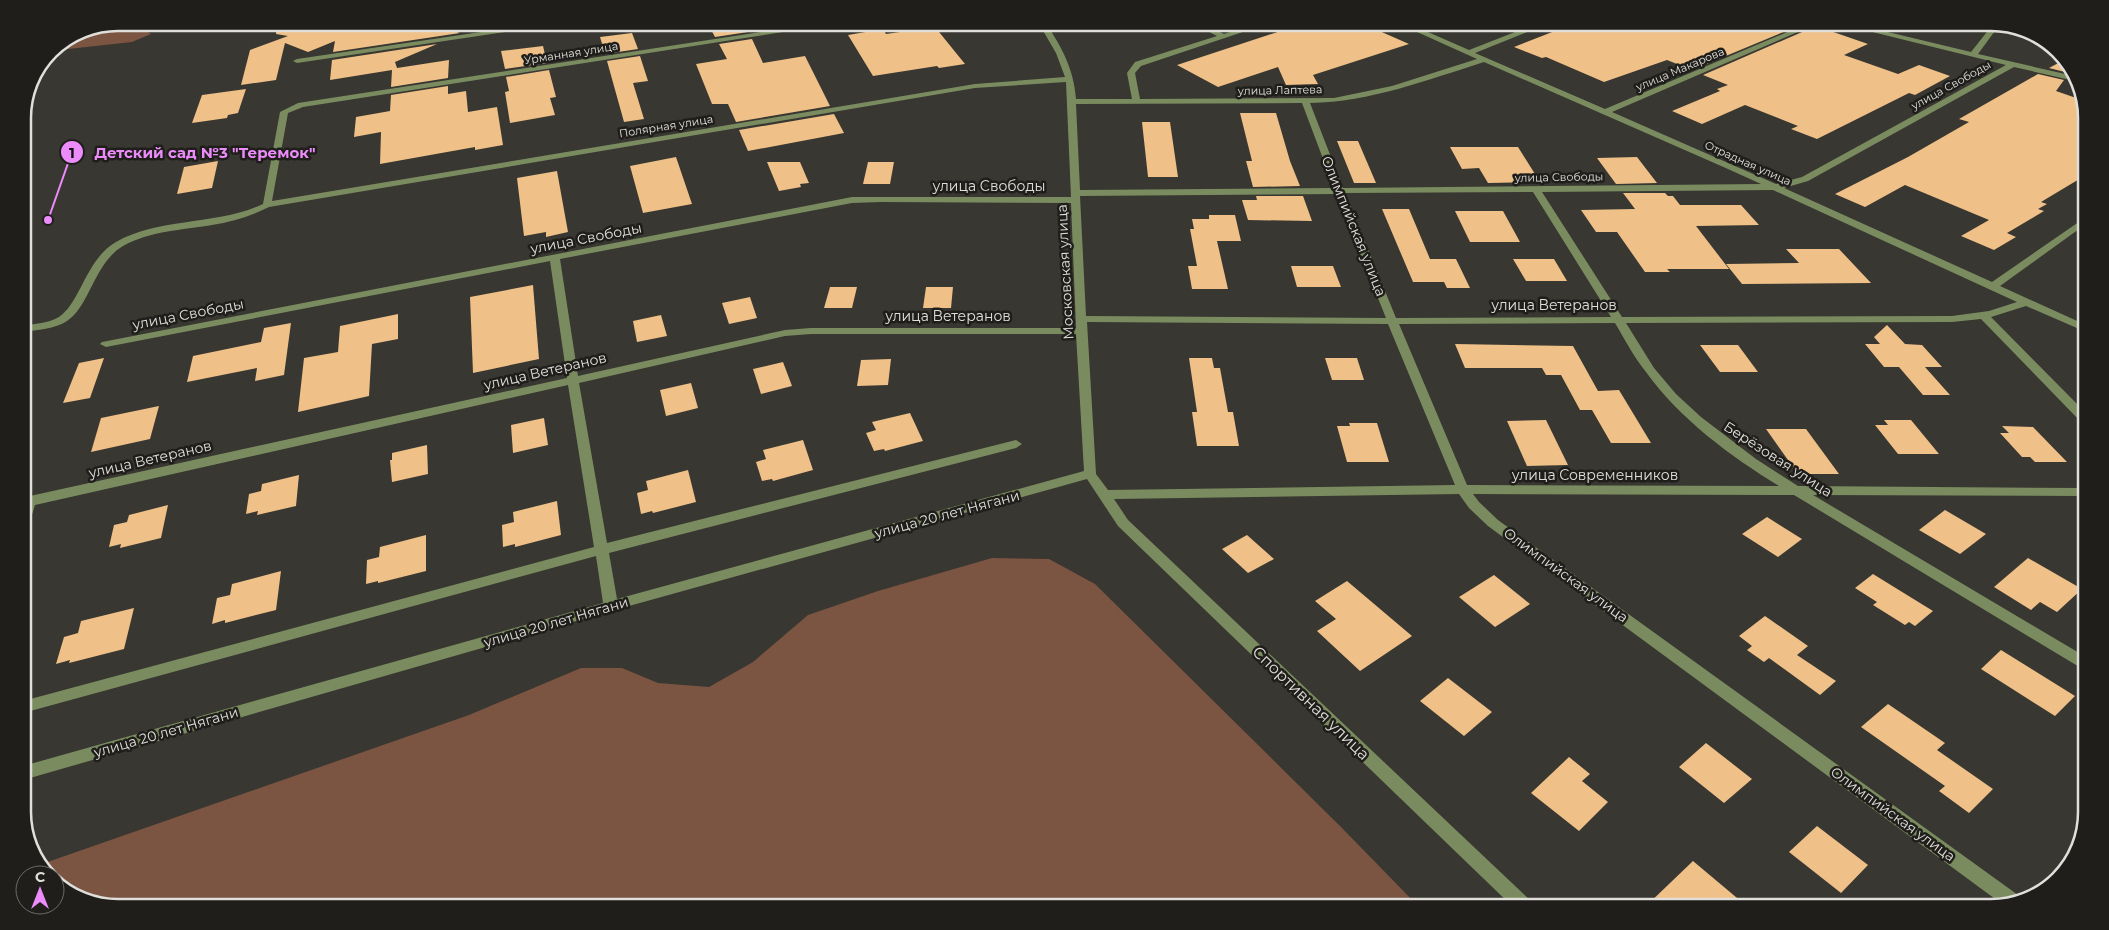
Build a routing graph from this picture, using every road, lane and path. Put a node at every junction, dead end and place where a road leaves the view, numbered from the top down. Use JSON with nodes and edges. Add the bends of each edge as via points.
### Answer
{"nodes":[{"id":1,"x":506,"y":31,"type":"edge"},
{"id":2,"x":785,"y":31,"type":"edge"},
{"id":3,"x":1046,"y":31,"type":"edge"},
{"id":4,"x":1212,"y":31,"type":"edge"},
{"id":5,"x":1242,"y":31,"type":"edge"},
{"id":6,"x":1418,"y":31,"type":"edge"},
{"id":7,"x":1525,"y":31,"type":"edge"},
{"id":8,"x":1797,"y":31,"type":"edge"},
{"id":9,"x":1873,"y":31,"type":"edge"},
{"id":10,"x":1992,"y":31,"type":"edge"},
{"id":11,"x":1224,"y":37,"type":"junction"},
{"id":12,"x":1468,"y":53,"type":"junction"},
{"id":13,"x":1973,"y":55,"type":"junction"},
{"id":14,"x":1484,"y":60,"type":"junction"},
{"id":15,"x":296,"y":61,"type":"dead end"},
{"id":16,"x":2014,"y":64,"type":"junction"},
{"id":17,"x":2067,"y":77,"type":"edge"},
{"id":18,"x":1070,"y":79,"type":"junction"},
{"id":19,"x":1136,"y":101,"type":"junction"},
{"id":20,"x":1072,"y":102,"type":"junction"},
{"id":21,"x":1306,"y":102,"type":"junction"},
{"id":22,"x":1606,"y":112,"type":"junction"},
{"id":23,"x":1774,"y":187,"type":"junction"},
{"id":24,"x":1536,"y":190,"type":"junction"},
{"id":25,"x":1339,"y":191,"type":"junction"},
{"id":26,"x":1075,"y":196,"type":"junction"},
{"id":27,"x":267,"y":205,"type":"junction"},
{"id":28,"x":2078,"y":226,"type":"edge"},
{"id":29,"x":555,"y":258,"type":"junction"},
{"id":30,"x":1992,"y":286,"type":"junction"},
{"id":31,"x":2025,"y":302,"type":"junction"},
{"id":32,"x":1985,"y":317,"type":"junction"},
{"id":33,"x":1619,"y":320,"type":"junction"},
{"id":34,"x":1392,"y":321,"type":"junction"},
{"id":35,"x":1081,"y":325,"type":"junction"},
{"id":36,"x":2078,"y":325,"type":"edge"},
{"id":37,"x":31,"y":327,"type":"edge"},
{"id":38,"x":106,"y":344,"type":"dead end"},
{"id":39,"x":573,"y":380,"type":"junction"},
{"id":40,"x":2078,"y":412,"type":"edge"},
{"id":41,"x":1016,"y":444,"type":"dead end"},
{"id":42,"x":1090,"y":474,"type":"junction"},
{"id":43,"x":1463,"y":489,"type":"junction"},
{"id":44,"x":1795,"y":490,"type":"junction"},
{"id":45,"x":2078,"y":492,"type":"edge"},
{"id":46,"x":1103,"y":495,"type":"junction"},
{"id":47,"x":31,"y":501,"type":"edge"},
{"id":48,"x":601,"y":550,"type":"junction"},
{"id":49,"x":611,"y":606,"type":"junction"},
{"id":50,"x":2078,"y":659,"type":"edge"},
{"id":51,"x":31,"y":705,"type":"edge"},
{"id":52,"x":31,"y":771,"type":"edge"},
{"id":53,"x":2007,"y":897,"type":"edge"},
{"id":54,"x":1516,"y":899,"type":"edge"}],
"edges":[{"from":1,"to":15,"type":"street"},
{"from":2,"to":27,"type":"street","name":"Урманная улица","via":[[301,105],[284,112]]},
{"from":3,"to":18,"type":"street","name":"Московская улица","via":[[1061,54]]},
{"from":4,"to":11,"type":"street"},
{"from":5,"to":11,"type":"street"},
{"from":6,"to":12,"type":"street","name":"Отрадная улица"},
{"from":7,"to":12,"type":"street"},
{"from":8,"to":22,"type":"street","name":"улица Макарова"},
{"from":9,"to":13,"type":"street"},
{"from":10,"to":13,"type":"street"},
{"from":11,"to":19,"type":"street","via":[[1138,64],[1131,73]]},
{"from":12,"to":14,"type":"street","name":"Отрадная улица"},
{"from":13,"to":16,"type":"street"},
{"from":14,"to":21,"type":"street","name":"улица Лаптева","via":[[1372,94]]},
{"from":14,"to":22,"type":"street","name":"Отрадная улица"},
{"from":16,"to":17,"type":"street"},
{"from":16,"to":23,"type":"street","name":"улица Свободы","via":[[1805,179]]},
{"from":18,"to":20,"type":"street","name":"Московская улица"},
{"from":18,"to":27,"type":"street","name":"Полярная улица","via":[[975,86]]},
{"from":19,"to":20,"type":"street","name":"улица Лаптева"},
{"from":19,"to":21,"type":"street","name":"улица Лаптева"},
{"from":20,"to":26,"type":"street","name":"Московская улица"},
{"from":21,"to":25,"type":"street","name":"Олимпийская улица"},
{"from":22,"to":23,"type":"street","name":"Отрадная улица"},
{"from":23,"to":24,"type":"street","name":"улица Свободы"},
{"from":23,"to":30,"type":"street","name":"Отрадная улица"},
{"from":24,"to":25,"type":"street","name":"улица Свободы"},
{"from":24,"to":33,"type":"street","name":"Берёзовая улица"},
{"from":25,"to":26,"type":"street","name":"улица Свободы"},
{"from":25,"to":34,"type":"street","name":"Олимпийская улица"},
{"from":26,"to":29,"type":"street","name":"улица Свободы","via":[[852,200]]},
{"from":26,"to":35,"type":"street","name":"Московская улица"},
{"from":27,"to":37,"type":"street","name":"Полярная улица","via":[[255,212],[157,232],[121,244],[98,264],[70,314],[61,320]]},
{"from":28,"to":30,"type":"street"},
{"from":29,"to":38,"type":"street","name":"улица Свободы"},
{"from":29,"to":39,"type":"street"},
{"from":30,"to":31,"type":"street","name":"Отрадная улица"},
{"from":31,"to":32,"type":"street","name":"улица Ветеранов"},
{"from":31,"to":36,"type":"street","name":"Отрадная улица"},
{"from":32,"to":33,"type":"street","name":"улица Ветеранов"},
{"from":32,"to":40,"type":"street"},
{"from":33,"to":34,"type":"street","name":"улица Ветеранов"},
{"from":33,"to":44,"type":"street","name":"Берёзовая улица","via":[[1650,370],[1680,407],[1722,442]]},
{"from":34,"to":35,"type":"street","name":"улица Ветеранов"},
{"from":34,"to":43,"type":"street","name":"Олимпийская улица"},
{"from":35,"to":39,"type":"street","name":"улица Ветеранов","via":[[785,333]]},
{"from":35,"to":42,"type":"street","name":"Московская улица"},
{"from":39,"to":47,"type":"street","name":"улица Ветеранов"},
{"from":39,"to":48,"type":"street"},
{"from":41,"to":48,"type":"street"},
{"from":42,"to":46,"type":"street","name":"Московская улица"},
{"from":42,"to":49,"type":"street","name":"улица 20 лет Нягани"},
{"from":43,"to":44,"type":"street","name":"улица Современников"},
{"from":43,"to":46,"type":"street","name":"улица Современников"},
{"from":43,"to":53,"type":"street","name":"Олимпийская улица","via":[[1493,523]]},
{"from":44,"to":45,"type":"street","name":"улица Современников"},
{"from":44,"to":50,"type":"street","name":"Берёзовая улица"},
{"from":46,"to":54,"type":"street","name":"Спортивная улица","via":[[1123,523]]},
{"from":48,"to":49,"type":"street"},
{"from":48,"to":51,"type":"street"},
{"from":49,"to":52,"type":"street","name":"улица 20 лет Нягани"}]}
